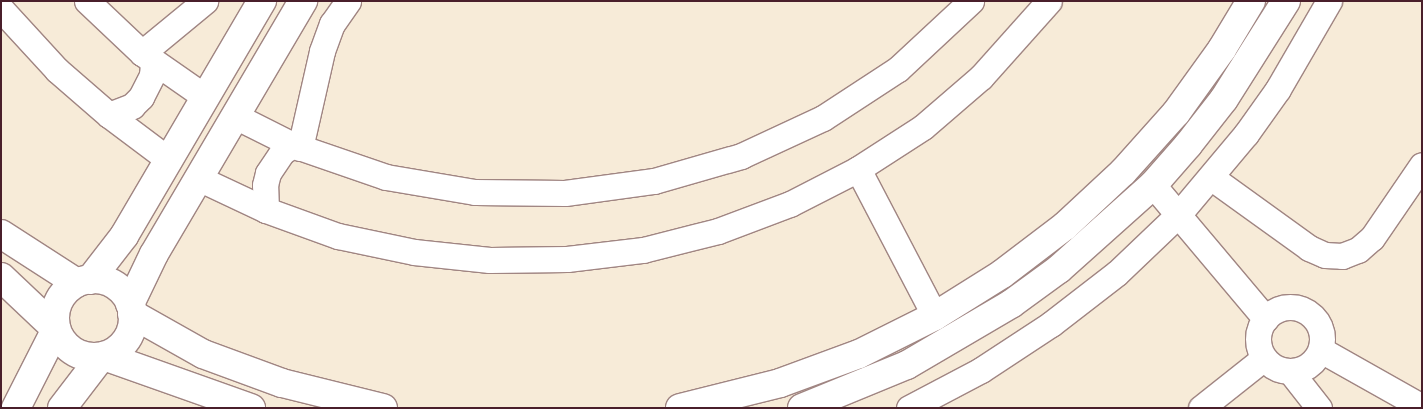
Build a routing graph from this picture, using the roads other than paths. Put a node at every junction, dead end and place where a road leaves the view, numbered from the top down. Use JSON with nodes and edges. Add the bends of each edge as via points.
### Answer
{"nodes":[{"id":1,"x":87,"y":1,"type":"edge"},
{"id":2,"x":205,"y":1,"type":"edge"},
{"id":3,"x":262,"y":1,"type":"edge"},
{"id":4,"x":303,"y":1,"type":"edge"},
{"id":5,"x":348,"y":1,"type":"edge"},
{"id":6,"x":971,"y":1,"type":"edge"},
{"id":7,"x":1049,"y":1,"type":"edge"},
{"id":8,"x":1251,"y":1,"type":"edge"},
{"id":9,"x":1286,"y":1,"type":"edge"},
{"id":10,"x":1330,"y":1,"type":"edge"},
{"id":11,"x":1,"y":9,"type":"edge"},
{"id":12,"x":148,"y":58,"type":"junction"},
{"id":13,"x":205,"y":98,"type":"junction"},
{"id":14,"x":109,"y":115,"type":"junction"},
{"id":15,"x":235,"y":116,"type":"junction"},
{"id":16,"x":296,"y":147,"type":"junction"},
{"id":17,"x":169,"y":160,"type":"junction"},
{"id":18,"x":1422,"y":166,"type":"edge"},
{"id":19,"x":858,"y":169,"type":"junction"},
{"id":20,"x":198,"y":178,"type":"junction"},
{"id":21,"x":1212,"y":178,"type":"junction"},
{"id":22,"x":1153,"y":185,"type":"junction"},
{"id":23,"x":266,"y":210,"type":"junction"},
{"id":24,"x":1178,"y":215,"type":"junction"},
{"id":25,"x":1,"y":234,"type":"edge"},
{"id":26,"x":1,"y":277,"type":"edge"},
{"id":27,"x":84,"y":281,"type":"junction"},
{"id":28,"x":131,"y":309,"type":"junction"},
{"id":29,"x":935,"y":316,"type":"junction"},
{"id":30,"x":1266,"y":319,"type":"junction"},
{"id":31,"x":56,"y":329,"type":"junction"},
{"id":32,"x":1321,"y":350,"type":"junction"},
{"id":33,"x":102,"y":356,"type":"junction"},
{"id":34,"x":1264,"y":358,"type":"junction"},
{"id":35,"x":1290,"y":371,"type":"junction"},
{"id":36,"x":1422,"y":407,"type":"edge"},
{"id":37,"x":16,"y":408,"type":"edge"},
{"id":38,"x":62,"y":408,"type":"edge"},
{"id":39,"x":251,"y":408,"type":"edge"},
{"id":40,"x":383,"y":408,"type":"edge"},
{"id":41,"x":680,"y":408,"type":"edge"},
{"id":42,"x":802,"y":408,"type":"edge"},
{"id":43,"x":909,"y":408,"type":"edge"},
{"id":44,"x":1201,"y":408,"type":"edge"},
{"id":45,"x":1319,"y":408,"type":"edge"}],
"edges":[{"from":1,"to":12,"type":"street"},
{"from":2,"to":12,"type":"street"},
{"from":3,"to":13,"type":"street"},
{"from":4,"to":15,"type":"street"},
{"from":5,"to":16,"type":"street","via":[[332,24],[322,50]]},
{"from":6,"to":16,"type":"street","via":[[898,69],[823,118],[741,156],[654,182],[565,193],[475,192],[386,176]]},
{"from":7,"to":19,"type":"street","via":[[981,77],[923,127]]},
{"from":8,"to":29,"type":"street","via":[[1222,49],[1176,113],[1123,172],[1065,226],[1018,262]]},
{"from":9,"to":22,"type":"street","via":[[1224,99]]},
{"from":10,"to":21,"type":"street","via":[[1278,89]]},
{"from":11,"to":14,"type":"street","via":[[57,70]]},
{"from":12,"to":13,"type":"street"},
{"from":12,"to":14,"type":"street","via":[[150,81],[141,97],[132,106]]},
{"from":13,"to":17,"type":"street"},
{"from":14,"to":17,"type":"street"},
{"from":15,"to":16,"type":"street"},
{"from":15,"to":20,"type":"street"},
{"from":16,"to":23,"type":"street","via":[[282,152],[268,173],[264,192]]},
{"from":17,"to":27,"type":"street","via":[[124,236]]},
{"from":18,"to":21,"type":"street","via":[[1372,238],[1358,250],[1342,256],[1325,255],[1310,248]]},
{"from":19,"to":23,"type":"street","via":[[790,204],[718,231],[643,250],[567,259],[490,260],[414,252],[338,236]]},
{"from":19,"to":29,"type":"street"},
{"from":20,"to":23,"type":"street"},
{"from":20,"to":28,"type":"street","via":[[154,254]]},
{"from":21,"to":24,"type":"street"},
{"from":22,"to":24,"type":"street"},
{"from":22,"to":42,"type":"street","via":[[1072,258],[1011,304],[907,365]]},
{"from":24,"to":30,"type":"street"},
{"from":24,"to":43,"type":"street","via":[[1117,273],[1052,324],[982,370]]},
{"from":25,"to":27,"type":"street"},
{"from":26,"to":31,"type":"street"},
{"from":27,"to":28,"type":"street","via":[[110,283],[126,296]]},
{"from":27,"to":31,"type":"street","via":[[58,302]]},
{"from":28,"to":33,"type":"street","via":[[126,340]]},
{"from":28,"to":40,"type":"street","via":[[203,354],[273,380]]},
{"from":29,"to":41,"type":"street","via":[[859,354],[780,383]]},
{"from":30,"to":32,"type":"street","via":[[1275,311],[1300,308],[1312,315],[1323,337]]},
{"from":30,"to":34,"type":"street","via":[[1259,331],[1259,345]]},
{"from":31,"to":33,"type":"street","via":[[73,352]]},
{"from":31,"to":37,"type":"street"},
{"from":32,"to":35,"type":"street","via":[[1309,366]]},
{"from":32,"to":36,"type":"street"},
{"from":33,"to":38,"type":"street"},
{"from":33,"to":39,"type":"street"},
{"from":34,"to":35,"type":"street","via":[[1271,365]]},
{"from":34,"to":44,"type":"street"},
{"from":35,"to":45,"type":"street"}]}
